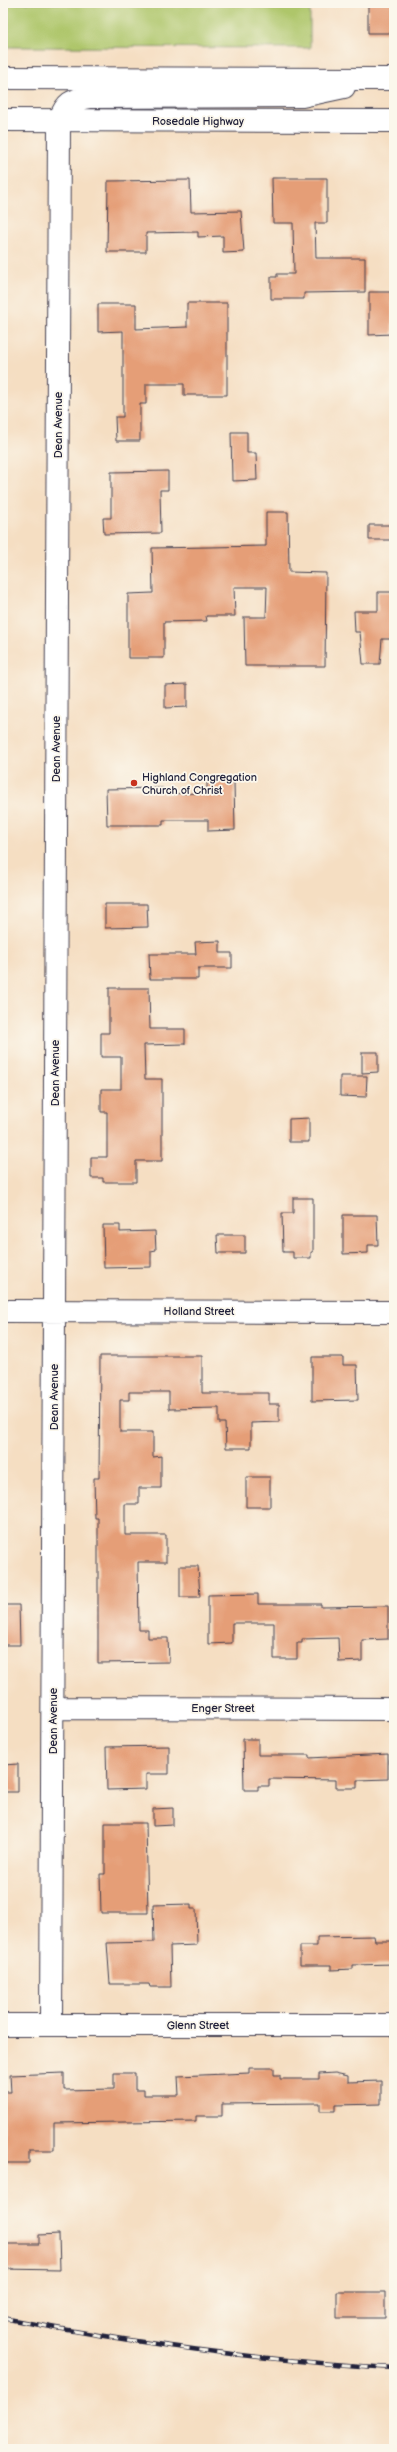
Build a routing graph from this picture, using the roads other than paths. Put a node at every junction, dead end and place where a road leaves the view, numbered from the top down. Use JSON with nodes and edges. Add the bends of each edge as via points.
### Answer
{"nodes":[{"id":1,"x":3,"y":78,"type":"edge"},
{"id":2,"x":386,"y":79,"type":"edge"},
{"id":3,"x":3,"y":120,"type":"edge"},
{"id":4,"x":59,"y":120,"type":"junction"},
{"id":5,"x":394,"y":121,"type":"edge"},
{"id":6,"x":3,"y":1311,"type":"edge"},
{"id":7,"x":54,"y":1311,"type":"junction"},
{"id":8,"x":394,"y":1312,"type":"edge"},
{"id":9,"x":53,"y":1708,"type":"junction"},
{"id":10,"x":394,"y":1709,"type":"edge"},
{"id":11,"x":3,"y":2025,"type":"edge"},
{"id":12,"x":51,"y":2025,"type":"junction"},
{"id":13,"x":394,"y":2026,"type":"edge"}],
"edges":[{"from":1,"to":2,"type":"street"},
{"from":2,"to":4,"type":"street","via":[[302,96],[90,97],[75,100],[64,107]]},
{"from":3,"to":4,"type":"street","name":"Rosedale Highway"},
{"from":4,"to":5,"type":"street","name":"Rosedale Highway"},
{"from":4,"to":7,"type":"street","name":"Dean Avenue"},
{"from":6,"to":7,"type":"street","name":"Holland Street"},
{"from":7,"to":8,"type":"street","name":"Holland Street"},
{"from":7,"to":9,"type":"street","name":"Dean Avenue"},
{"from":9,"to":10,"type":"street","name":"Enger Street"},
{"from":9,"to":12,"type":"street","name":"Dean Avenue"},
{"from":11,"to":12,"type":"street","name":"Glenn Street"},
{"from":12,"to":13,"type":"street","name":"Glenn Street"}]}
